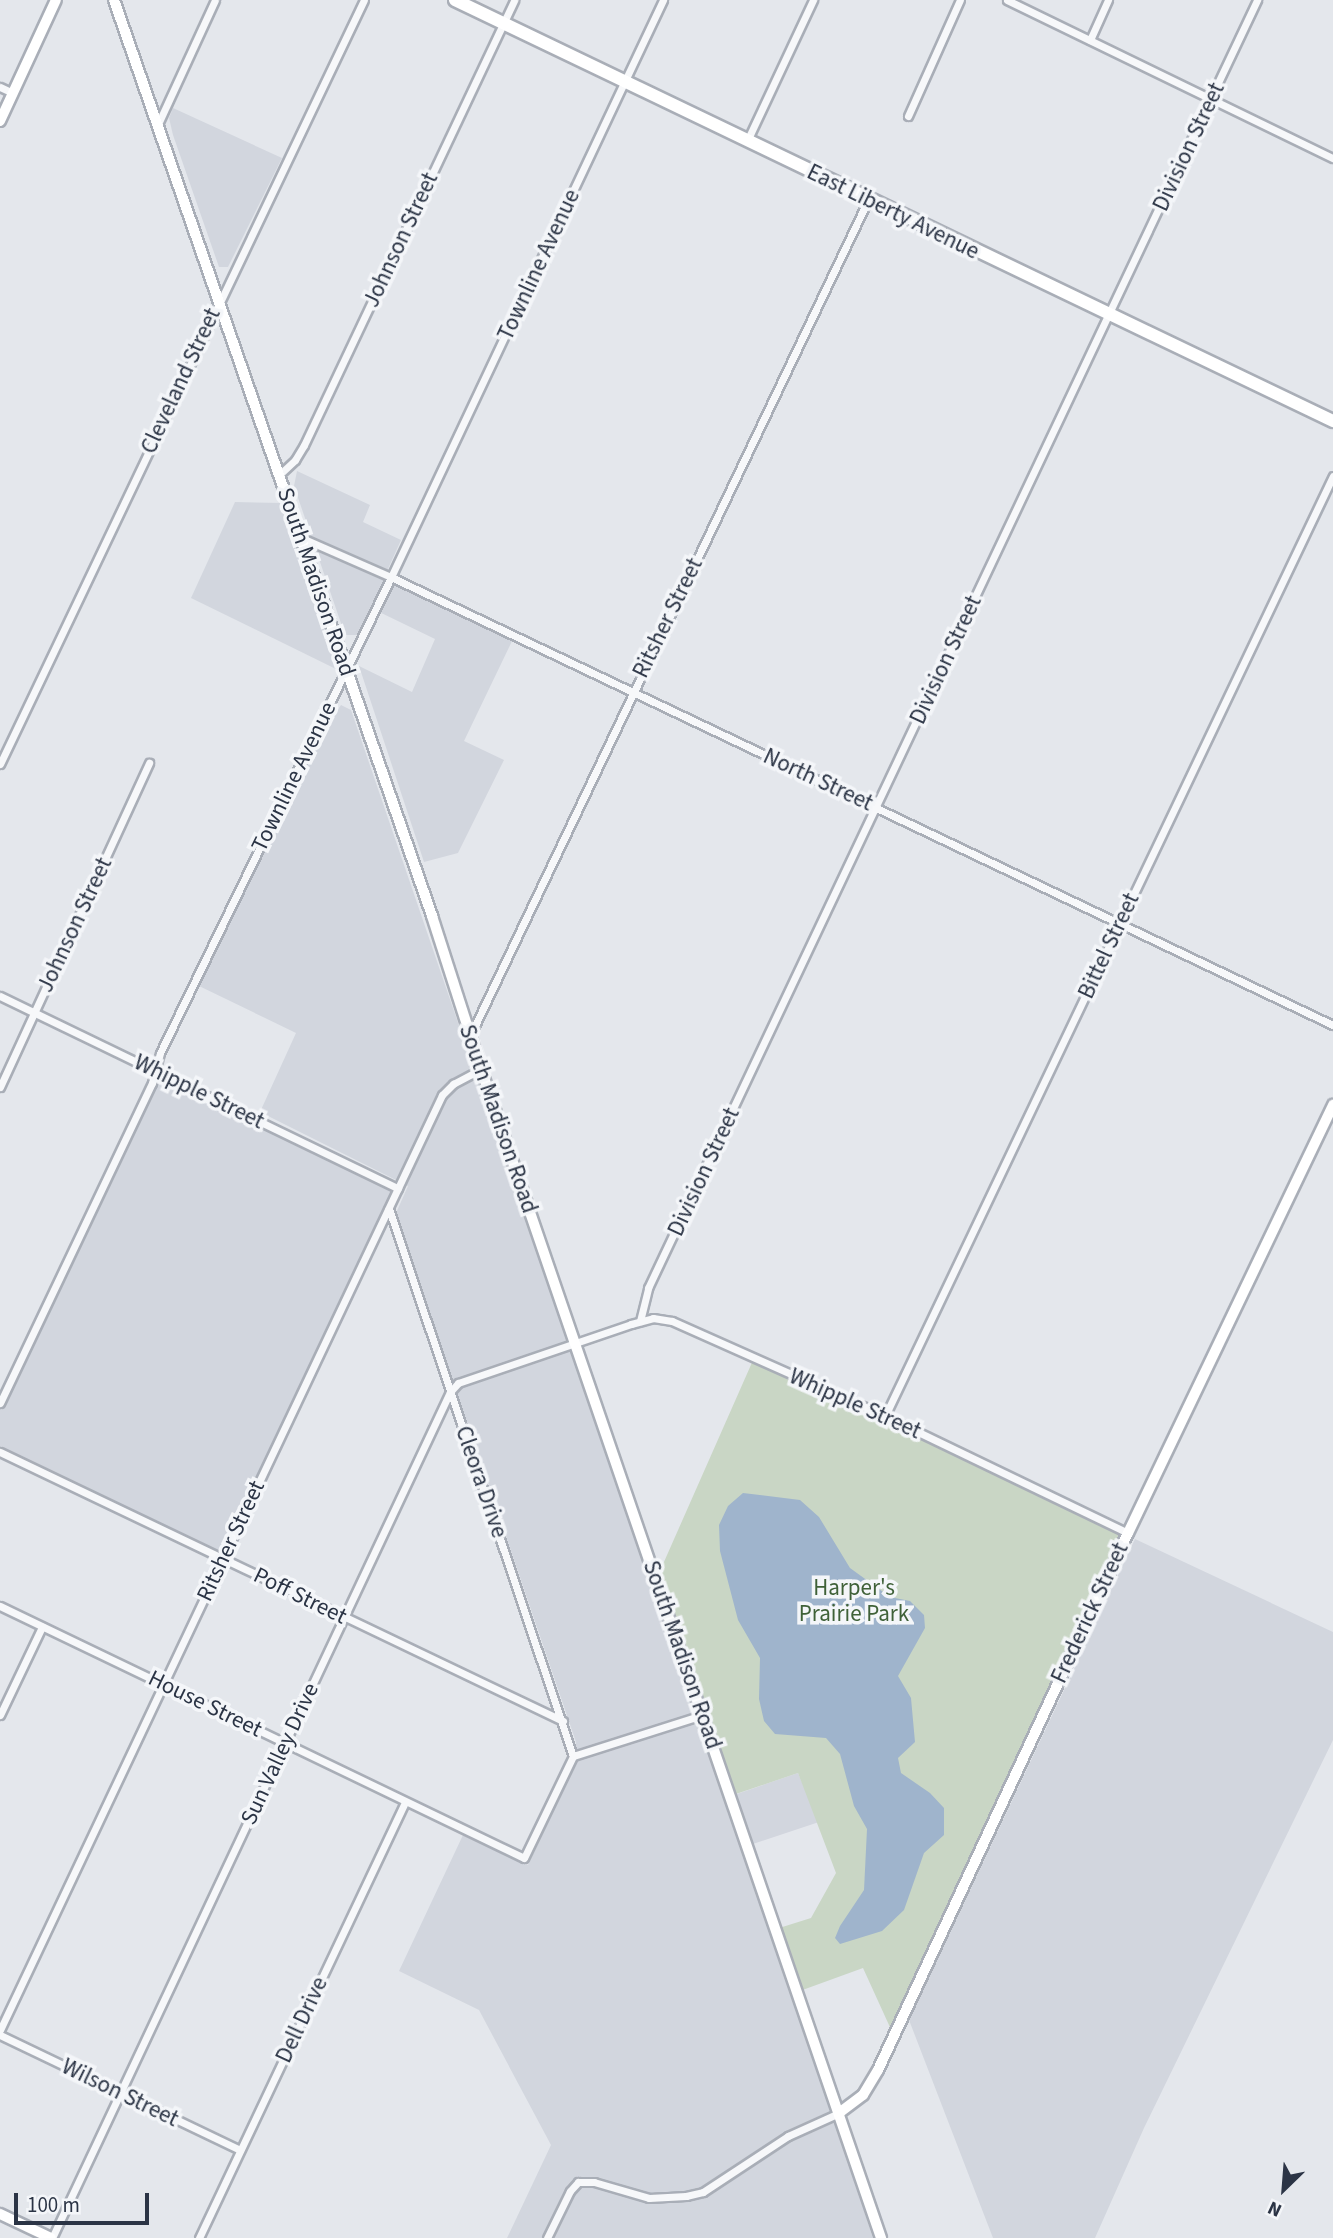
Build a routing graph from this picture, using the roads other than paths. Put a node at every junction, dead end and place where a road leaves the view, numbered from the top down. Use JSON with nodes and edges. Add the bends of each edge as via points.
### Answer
{"nodes":[{"id":1,"x":56,"y":0,"type":"edge"},
{"id":2,"x":114,"y":0,"type":"edge"},
{"id":3,"x":215,"y":0,"type":"edge"},
{"id":4,"x":364,"y":0,"type":"edge"},
{"id":5,"x":455,"y":0,"type":"edge"},
{"id":6,"x":514,"y":0,"type":"edge"},
{"id":7,"x":663,"y":0,"type":"edge"},
{"id":8,"x":813,"y":0,"type":"edge"},
{"id":9,"x":960,"y":0,"type":"edge"},
{"id":10,"x":1007,"y":0,"type":"edge"},
{"id":11,"x":1108,"y":0,"type":"edge"},
{"id":12,"x":1257,"y":0,"type":"edge"},
{"id":13,"x":503,"y":23,"type":"junction"},
{"id":14,"x":1090,"y":40,"type":"junction"},
{"id":15,"x":625,"y":83,"type":"junction"},
{"id":16,"x":0,"y":87,"type":"edge"},
{"id":17,"x":13,"y":93,"type":"junction"},
{"id":18,"x":1210,"y":100,"type":"junction"},
{"id":19,"x":908,"y":116,"type":"dead end"},
{"id":20,"x":0,"y":121,"type":"edge"},
{"id":21,"x":158,"y":124,"type":"junction"},
{"id":22,"x":747,"y":141,"type":"junction"},
{"id":23,"x":1333,"y":158,"type":"edge"},
{"id":24,"x":868,"y":200,"type":"junction"},
{"id":25,"x":219,"y":301,"type":"junction"},
{"id":26,"x":1110,"y":314,"type":"junction"},
{"id":27,"x":1333,"y":421,"type":"edge"},
{"id":28,"x":279,"y":475,"type":"junction"},
{"id":29,"x":1333,"y":476,"type":"edge"},
{"id":30,"x":302,"y":538,"type":"junction"},
{"id":31,"x":391,"y":577,"type":"junction"},
{"id":32,"x":346,"y":669,"type":"junction"},
{"id":33,"x":633,"y":692,"type":"junction"},
{"id":34,"x":149,"y":763,"type":"dead end"},
{"id":35,"x":0,"y":764,"type":"edge"},
{"id":36,"x":876,"y":808,"type":"junction"},
{"id":37,"x":1120,"y":923,"type":"junction"},
{"id":38,"x":0,"y":996,"type":"edge"},
{"id":39,"x":35,"y":1013,"type":"junction"},
{"id":40,"x":1333,"y":1025,"type":"edge"},
{"id":41,"x":470,"y":1036,"type":"junction"},
{"id":42,"x":481,"y":1069,"type":"junction"},
{"id":43,"x":156,"y":1070,"type":"junction"},
{"id":44,"x":0,"y":1087,"type":"edge"},
{"id":45,"x":1333,"y":1105,"type":"edge"},
{"id":46,"x":398,"y":1188,"type":"junction"},
{"id":47,"x":388,"y":1209,"type":"junction"},
{"id":48,"x":640,"y":1321,"type":"junction"},
{"id":49,"x":575,"y":1344,"type":"junction"},
{"id":50,"x":450,"y":1392,"type":"junction"},
{"id":51,"x":0,"y":1403,"type":"edge"},
{"id":52,"x":885,"y":1416,"type":"junction"},
{"id":53,"x":0,"y":1452,"type":"edge"},
{"id":54,"x":1128,"y":1533,"type":"junction"},
{"id":55,"x":222,"y":1559,"type":"junction"},
{"id":56,"x":0,"y":1606,"type":"edge"},
{"id":57,"x":344,"y":1617,"type":"junction"},
{"id":58,"x":43,"y":1627,"type":"junction"},
{"id":59,"x":164,"y":1684,"type":"junction"},
{"id":60,"x":0,"y":1715,"type":"edge"},
{"id":61,"x":702,"y":1715,"type":"junction"},
{"id":62,"x":563,"y":1721,"type":"junction"},
{"id":63,"x":286,"y":1743,"type":"junction"},
{"id":64,"x":573,"y":1756,"type":"junction"},
{"id":65,"x":405,"y":1802,"type":"junction"},
{"id":66,"x":0,"y":2032,"type":"edge"},
{"id":67,"x":119,"y":2092,"type":"junction"},
{"id":68,"x":839,"y":2113,"type":"junction"},
{"id":69,"x":240,"y":2150,"type":"junction"},
{"id":70,"x":0,"y":2214,"type":"edge"},
{"id":71,"x":51,"y":2238,"type":"edge"},
{"id":72,"x":199,"y":2238,"type":"edge"},
{"id":73,"x":547,"y":2238,"type":"edge"},
{"id":74,"x":881,"y":2238,"type":"edge"}],
"edges":[{"from":1,"to":17,"type":"main road"},
{"from":2,"to":21,"type":"main road","name":"South Madison Road"},
{"from":3,"to":21,"type":"street"},
{"from":4,"to":25,"type":"street","name":"Cleveland Street"},
{"from":5,"to":13,"type":"main road","name":"East Liberty Avenue"},
{"from":6,"to":13,"type":"street","name":"Johnson Street"},
{"from":7,"to":15,"type":"street","name":"Townline Avenue"},
{"from":8,"to":22,"type":"street"},
{"from":9,"to":19,"type":"street"},
{"from":10,"to":14,"type":"street"},
{"from":11,"to":14,"type":"street"},
{"from":12,"to":18,"type":"street","name":"Division Street"},
{"from":13,"to":15,"type":"main road","name":"East Liberty Avenue"},
{"from":13,"to":28,"type":"street","name":"Johnson Street","via":[[300,453]]},
{"from":14,"to":18,"type":"street"},
{"from":15,"to":22,"type":"main road","name":"East Liberty Avenue"},
{"from":15,"to":31,"type":"street","name":"Townline Avenue"},
{"from":16,"to":17,"type":"street"},
{"from":17,"to":20,"type":"main road"},
{"from":18,"to":23,"type":"street"},
{"from":18,"to":26,"type":"street","name":"Division Street"},
{"from":21,"to":25,"type":"main road","name":"South Madison Road"},
{"from":22,"to":24,"type":"main road","name":"East Liberty Avenue"},
{"from":24,"to":26,"type":"main road","name":"East Liberty Avenue"},
{"from":24,"to":33,"type":"street","name":"Ritsher Street"},
{"from":25,"to":28,"type":"main road","name":"South Madison Road"},
{"from":25,"to":35,"type":"street","name":"Cleveland Street"},
{"from":26,"to":27,"type":"main road","name":"East Liberty Avenue"},
{"from":26,"to":36,"type":"street","name":"Division Street"},
{"from":28,"to":30,"type":"main road","name":"South Madison Road"},
{"from":29,"to":37,"type":"street","name":"Bittel Street"},
{"from":30,"to":31,"type":"street","name":"North Street"},
{"from":30,"to":32,"type":"main road","name":"South Madison Road"},
{"from":31,"to":32,"type":"street","name":"Townline Avenue"},
{"from":31,"to":33,"type":"street","name":"North Street"},
{"from":32,"to":41,"type":"main road","name":"South Madison Road"},
{"from":32,"to":43,"type":"street","name":"Townline Avenue","via":[[160,1053]]},
{"from":33,"to":36,"type":"street","name":"North Street"},
{"from":33,"to":41,"type":"street","name":"Ritsher Street"},
{"from":34,"to":39,"type":"street","name":"Johnson Street"},
{"from":36,"to":37,"type":"street","name":"North Street"},
{"from":36,"to":48,"type":"street","name":"Division Street","via":[[648,1288]]},
{"from":37,"to":40,"type":"street","name":"North Street"},
{"from":37,"to":52,"type":"street","name":"Bittel Street"},
{"from":38,"to":39,"type":"street","name":"Whipple Street"},
{"from":39,"to":43,"type":"street","name":"Whipple Street"},
{"from":39,"to":44,"type":"street","name":"Johnson Street"},
{"from":41,"to":42,"type":"main road","name":"South Madison Road"},
{"from":42,"to":46,"type":"street","name":"Ritsher Street","via":[[442,1095]]},
{"from":42,"to":49,"type":"main road","name":"South Madison Road"},
{"from":43,"to":46,"type":"street","name":"Whipple Street"},
{"from":43,"to":51,"type":"street","name":"Townline Avenue"},
{"from":45,"to":54,"type":"main road","name":"Frederick Street"},
{"from":46,"to":47,"type":"street","name":"Ritsher Street"},
{"from":47,"to":50,"type":"street","name":"Cleora Drive"},
{"from":47,"to":55,"type":"street","name":"Ritsher Street"},
{"from":48,"to":49,"type":"street","name":"Whipple Street"},
{"from":48,"to":52,"type":"street","name":"Whipple Street","via":[[673,1321]]},
{"from":49,"to":50,"type":"street","via":[[468,1378]]},
{"from":49,"to":61,"type":"main road","name":"South Madison Road"},
{"from":50,"to":57,"type":"street","name":"Sun Valley Drive"},
{"from":50,"to":62,"type":"street","name":"Cleora Drive"},
{"from":52,"to":54,"type":"street","name":"Whipple Street"},
{"from":53,"to":55,"type":"street","name":"Poff Street"},
{"from":54,"to":68,"type":"main road","name":"Frederick Street","via":[[878,2070],[863,2095]]},
{"from":55,"to":57,"type":"street","name":"Poff Street"},
{"from":55,"to":59,"type":"street","name":"Ritsher Street"},
{"from":56,"to":58,"type":"street","name":"House Street"},
{"from":57,"to":62,"type":"street","name":"Poff Street"},
{"from":57,"to":63,"type":"street","name":"Sun Valley Drive"},
{"from":58,"to":59,"type":"street","name":"House Street"},
{"from":58,"to":60,"type":"street"},
{"from":59,"to":63,"type":"street","name":"House Street"},
{"from":59,"to":66,"type":"street","name":"Ritsher Street"},
{"from":61,"to":64,"type":"street"},
{"from":61,"to":68,"type":"main road","name":"South Madison Road"},
{"from":62,"to":64,"type":"street","name":"Cleora Drive"},
{"from":63,"to":65,"type":"street","name":"House Street"},
{"from":63,"to":67,"type":"street","name":"Sun Valley Drive"},
{"from":64,"to":65,"type":"street","name":"House Street","via":[[524,1858]]},
{"from":65,"to":69,"type":"street","name":"Dell Drive"},
{"from":66,"to":67,"type":"street","name":"Wilson Street"},
{"from":67,"to":69,"type":"street","name":"Wilson Street"},
{"from":67,"to":71,"type":"street","name":"Sun Valley Drive"},
{"from":68,"to":73,"type":"street","via":[[788,2136],[703,2192],[649,2198],[583,2181],[573,2185]]},
{"from":68,"to":74,"type":"main road","name":"South Madison Road"},
{"from":69,"to":72,"type":"street","name":"Dell Drive"},
{"from":70,"to":71,"type":"main road"}]}
